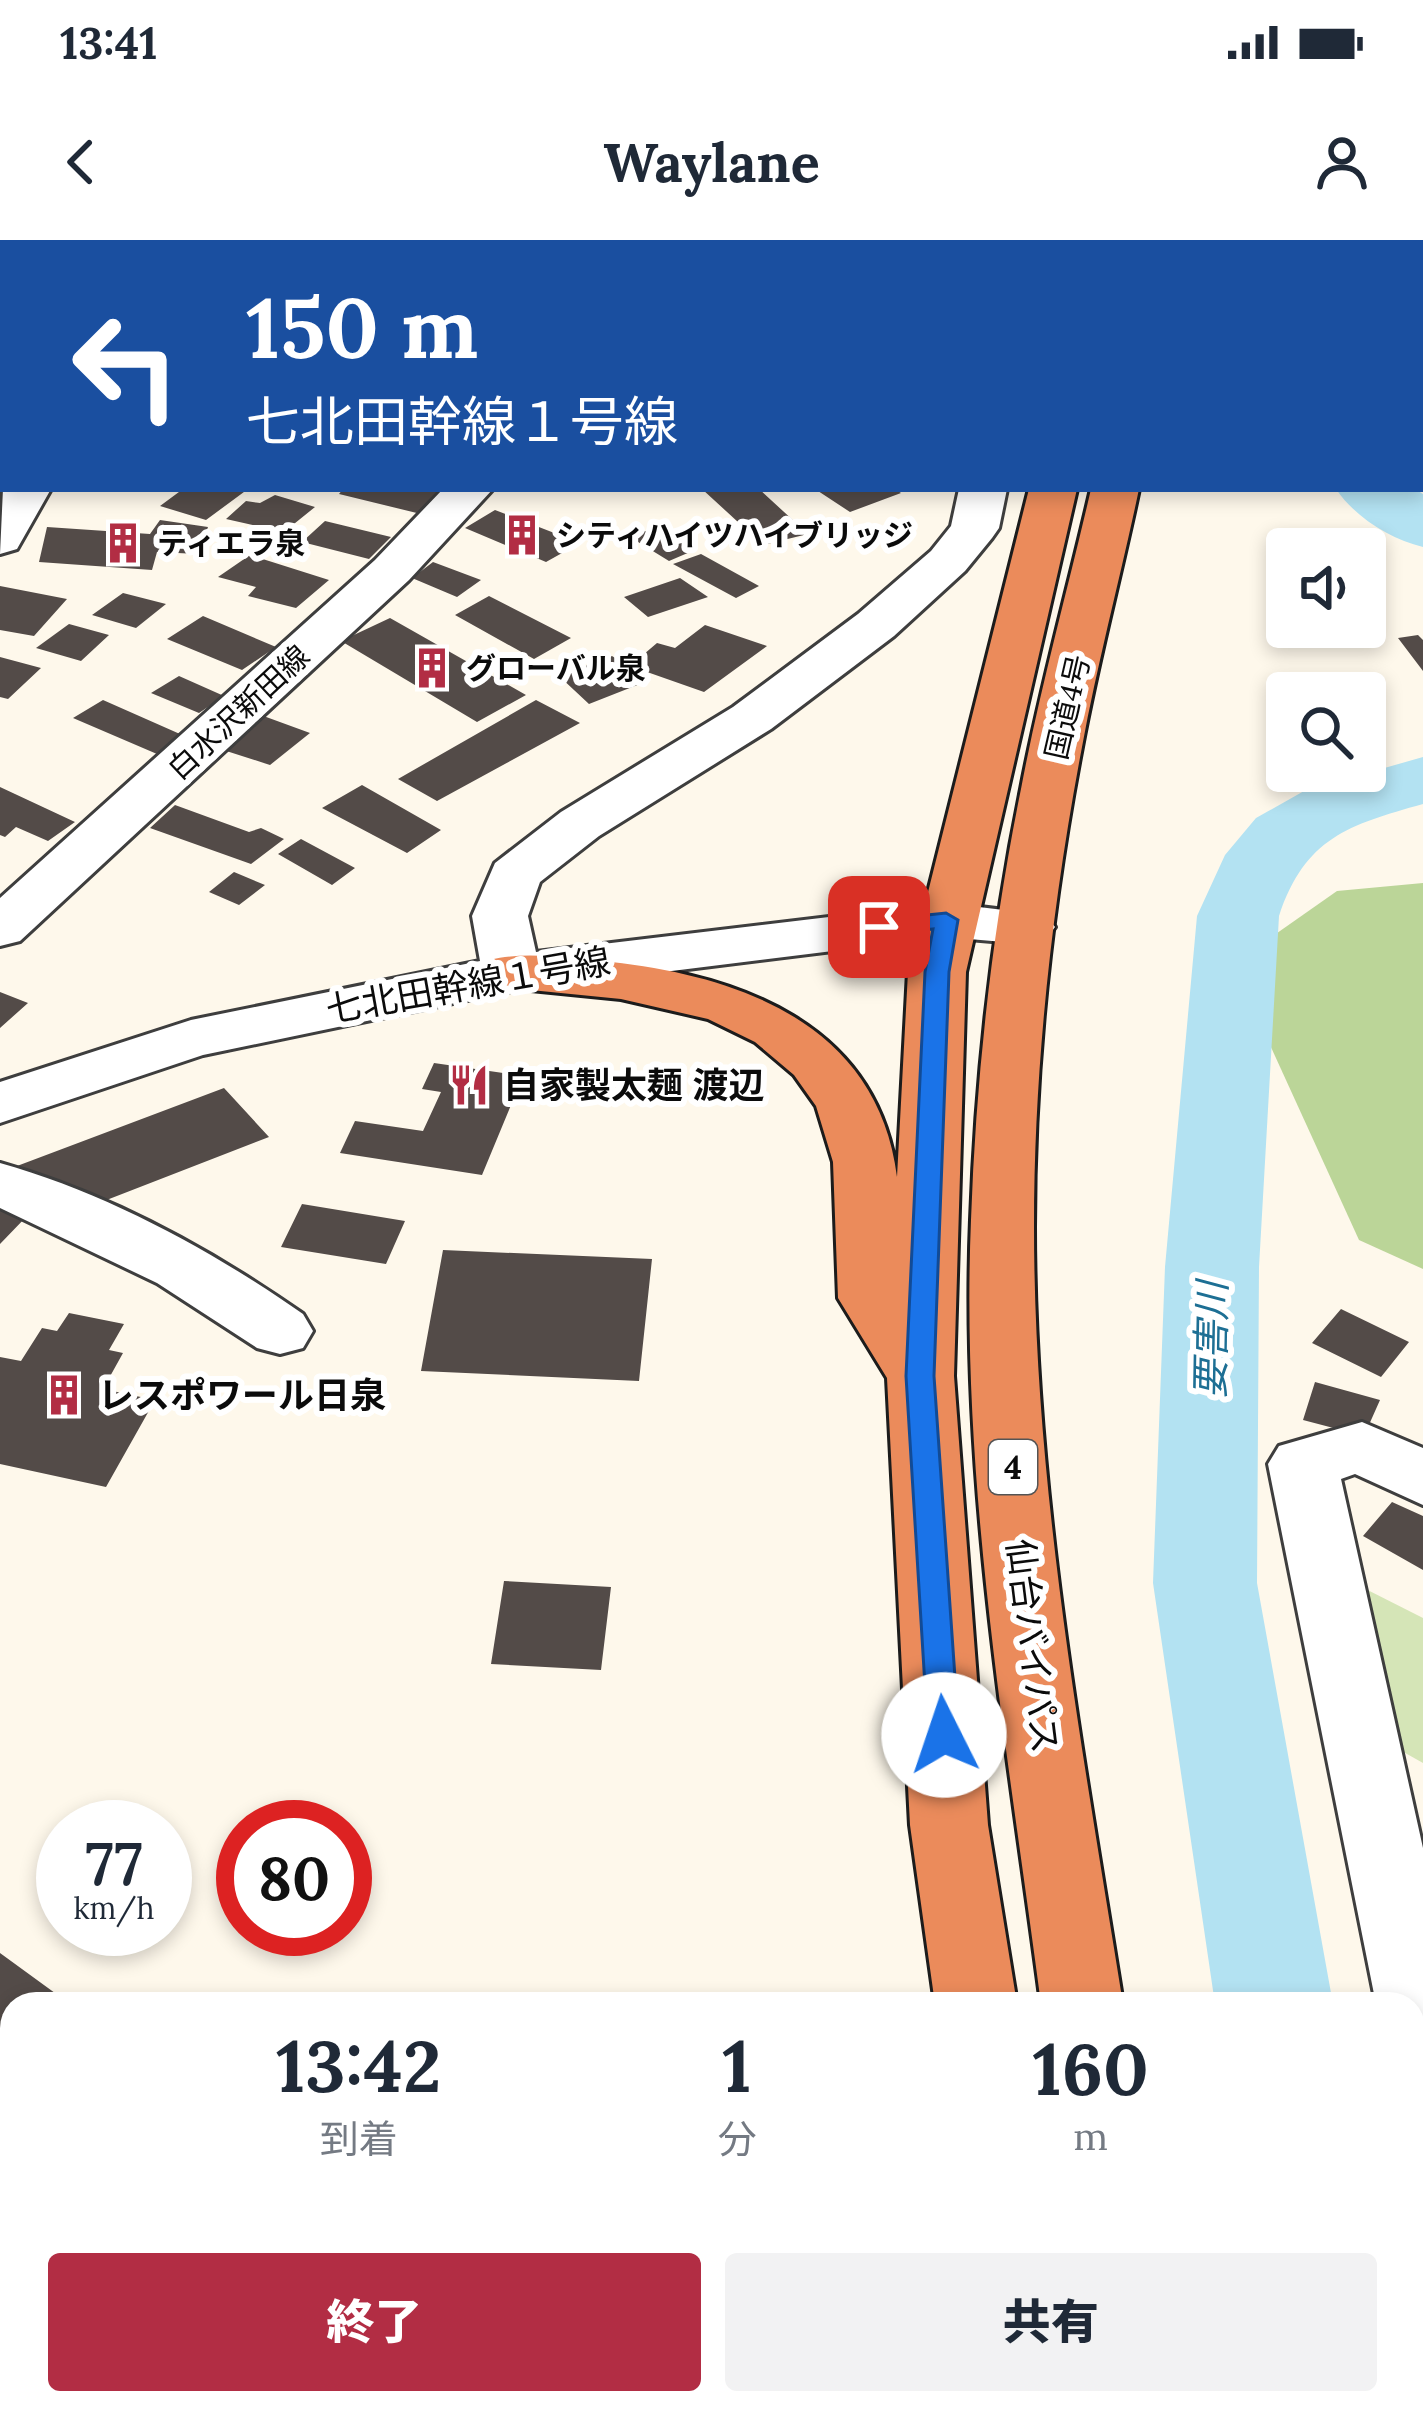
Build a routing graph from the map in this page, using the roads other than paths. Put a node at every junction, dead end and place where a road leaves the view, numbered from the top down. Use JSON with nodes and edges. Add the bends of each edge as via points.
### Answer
{"nodes":[{"id":1,"x":25,"y":492,"type":"edge"},
{"id":2,"x":466,"y":492,"type":"edge"},
{"id":3,"x":982,"y":492,"type":"edge"},
{"id":4,"x":1052,"y":492,"type":"edge"},
{"id":5,"x":1114,"y":492,"type":"edge"},
{"id":6,"x":0,"y":539,"type":"edge"},
{"id":7,"x":7,"y":914,"type":"edge"},
{"id":8,"x":946,"y":920,"type":"junction"},
{"id":9,"x":1026,"y":927,"type":"junction"},
{"id":10,"x":511,"y":973,"type":"junction"},
{"id":11,"x":0,"y":1103,"type":"edge"},
{"id":12,"x":0,"y":1184,"type":"edge"},
{"id":13,"x":280,"y":1331,"type":"dead end"},
{"id":14,"x":920,"y":1376,"type":"junction"},
{"id":15,"x":1423,"y":1479,"type":"edge"},
{"id":16,"x":1359,"y":1727,"type":"junction"},
{"id":17,"x":1423,"y":1763,"type":"edge"},
{"id":18,"x":974,"y":1992,"type":"edge"},
{"id":19,"x":1080,"y":1992,"type":"edge"},
{"id":20,"x":1415,"y":1992,"type":"edge"}],
"edges":[{"from":1,"to":6,"type":"street"},
{"from":2,"to":7,"type":"street","name":"白水沢新田線","via":[[392,570]]},
{"from":3,"to":10,"type":"street","via":[[975,528],[876,625],[515,875],[500,916]]},
{"from":4,"to":8,"type":"highway","name":"国道4号"},
{"from":5,"to":9,"type":"highway","name":"国道4号","number":"4","via":[[1056,743]]},
{"from":8,"to":9,"type":"street","name":"七北田幹線１号線"},
{"from":8,"to":10,"type":"street","name":"七北田幹線１号線"},
{"from":8,"to":14,"type":"highway","via":[[937,972]]},
{"from":9,"to":19,"type":"highway","name":"仙台バイパス","number":"4","via":[[1007,1115],[1003,1345],[1021,1575]]},
{"from":10,"to":11,"type":"street","name":"七北田幹線１号線","via":[[190,1039]]},
{"from":10,"to":14,"type":"highway","via":[[671,988],[758,1017],[806,1049],[857,1132],[870,1216],[870,1296]]},
{"from":12,"to":13,"type":"street","via":[[225,1290]]},
{"from":14,"to":18,"type":"highway","via":[[949,1825]]},
{"from":15,"to":16,"type":"street","via":[[1362,1447],[1304,1464]]},
{"from":16,"to":17,"type":"street"},
{"from":16,"to":20,"type":"street"}]}
